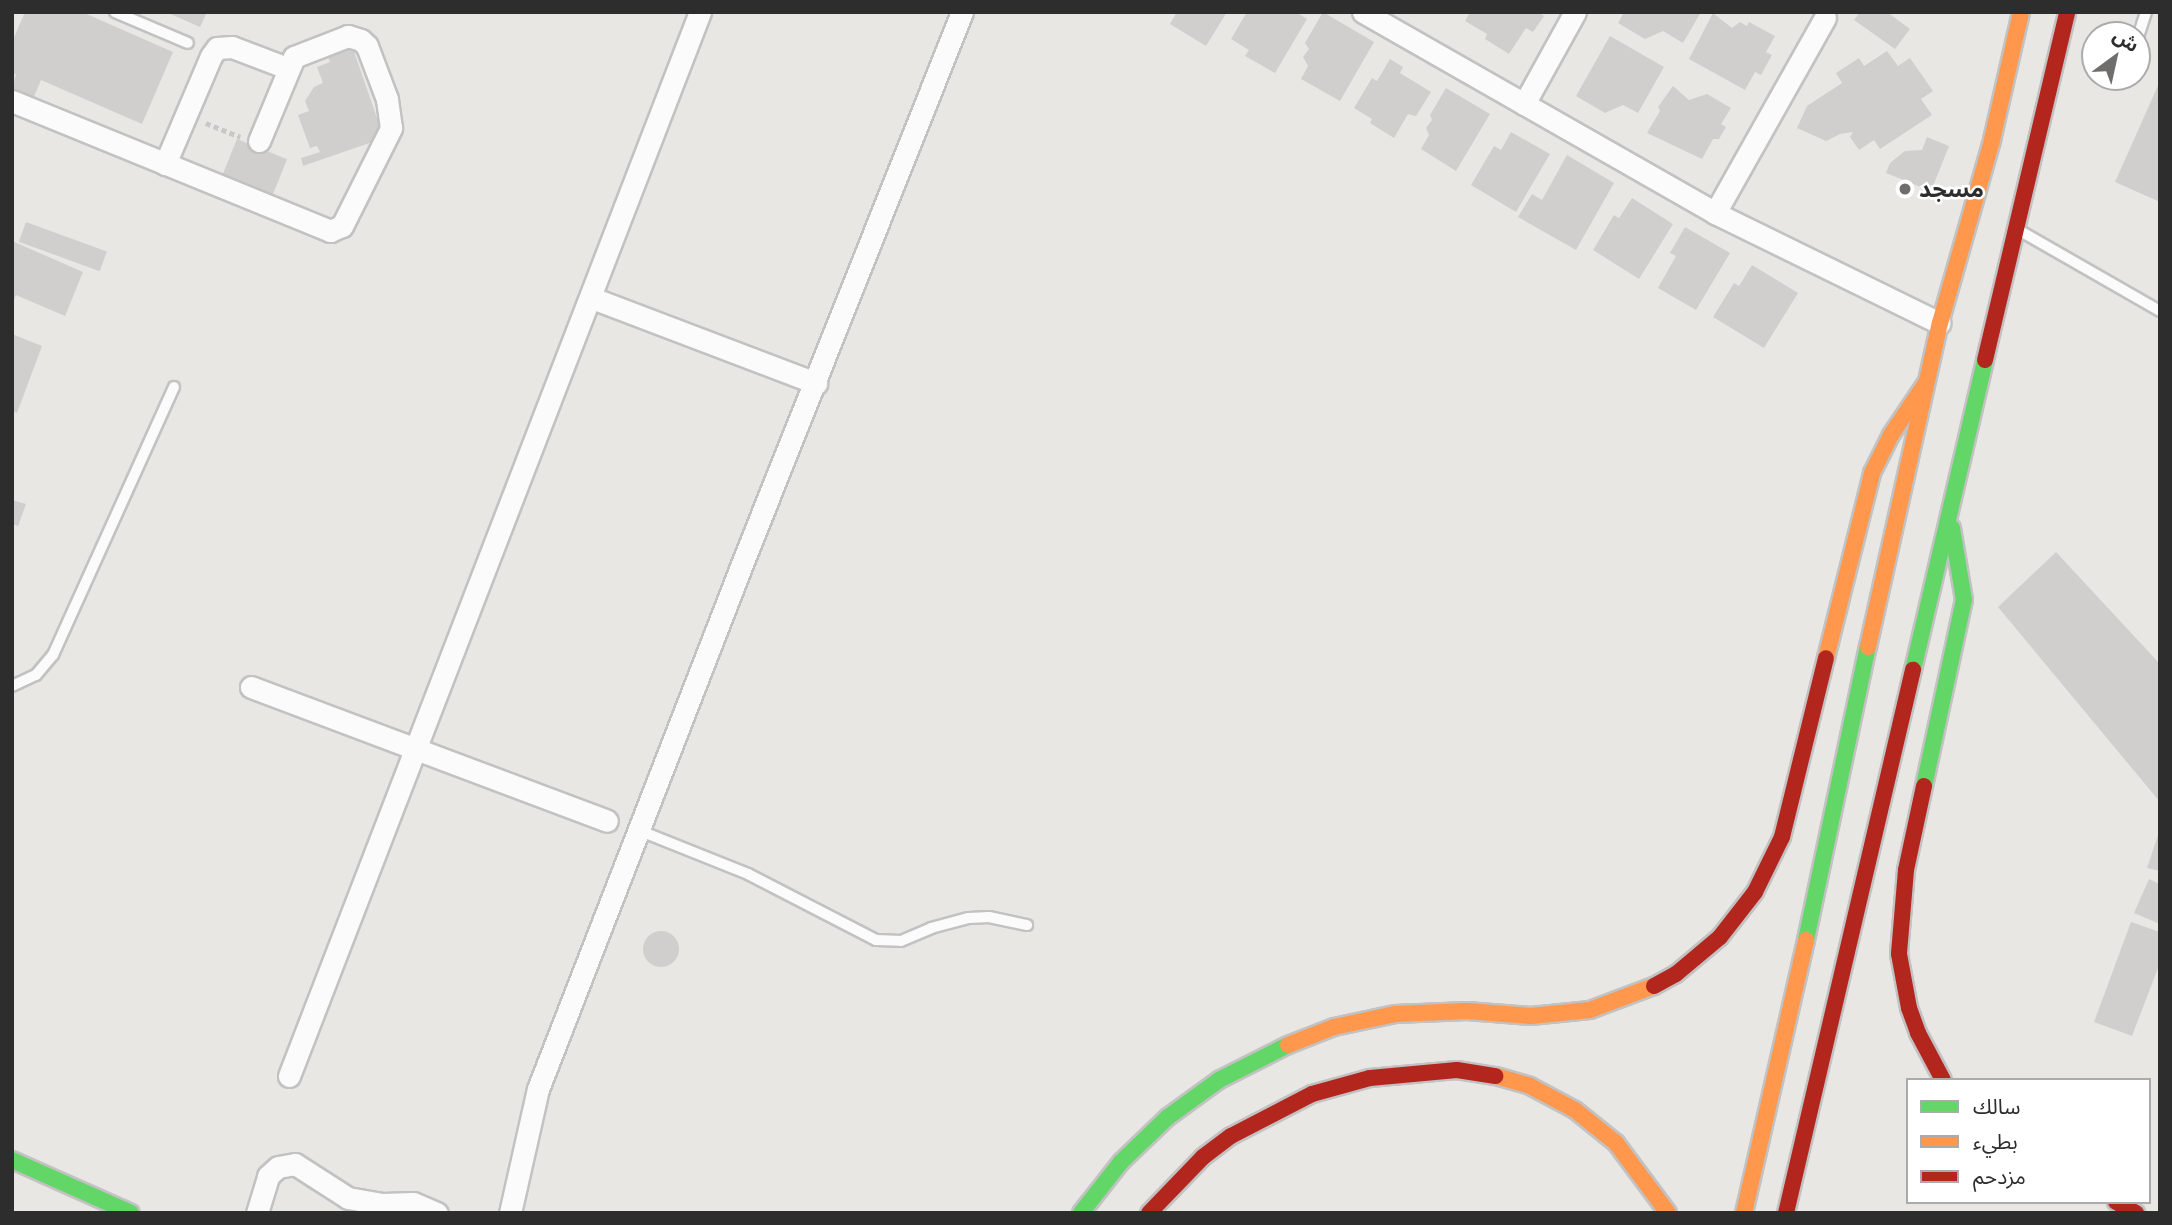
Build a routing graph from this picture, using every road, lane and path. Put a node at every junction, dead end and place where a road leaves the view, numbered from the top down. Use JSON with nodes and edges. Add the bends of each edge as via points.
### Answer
{"nodes":[{"id":1,"x":115,"y":12,"type":"edge"},
{"id":2,"x":700,"y":12,"type":"edge"},
{"id":3,"x":962,"y":12,"type":"edge"},
{"id":4,"x":1363,"y":12,"type":"edge"},
{"id":5,"x":1575,"y":12,"type":"edge"},
{"id":6,"x":2021,"y":12,"type":"edge"},
{"id":7,"x":2067,"y":12,"type":"edge"},
{"id":8,"x":1825,"y":18,"type":"dead end"},
{"id":9,"x":188,"y":43,"type":"dead end"},
{"id":10,"x":287,"y":68,"type":"junction"},
{"id":11,"x":12,"y":101,"type":"edge"},
{"id":12,"x":1524,"y":104,"type":"junction"},
{"id":13,"x":186,"y":114,"type":"junction"},
{"id":14,"x":259,"y":141,"type":"joint"},
{"id":15,"x":165,"y":164,"type":"junction"},
{"id":16,"x":1715,"y":213,"type":"junction"},
{"id":17,"x":2016,"y":229,"type":"junction"},
{"id":18,"x":592,"y":298,"type":"junction"},
{"id":19,"x":2160,"y":311,"type":"edge"},
{"id":20,"x":1940,"y":323,"type":"junction"},
{"id":21,"x":816,"y":383,"type":"junction"},
{"id":22,"x":1926,"y":383,"type":"junction"},
{"id":23,"x":174,"y":387,"type":"dead end"},
{"id":24,"x":1949,"y":516,"type":"junction"},
{"id":25,"x":12,"y":686,"type":"edge"},
{"id":26,"x":251,"y":687,"type":"dead end"},
{"id":27,"x":417,"y":750,"type":"junction"},
{"id":28,"x":607,"y":821,"type":"dead end"},
{"id":29,"x":638,"y":830,"type":"junction"},
{"id":30,"x":1027,"y":925,"type":"dead end"},
{"id":31,"x":289,"y":1076,"type":"dead end"},
{"id":32,"x":1942,"y":1078,"type":"edge"},
{"id":33,"x":12,"y":1160,"type":"edge"},
{"id":34,"x":2120,"y":1204,"type":"edge"},
{"id":35,"x":131,"y":1213,"type":"edge"},
{"id":36,"x":257,"y":1213,"type":"edge"},
{"id":37,"x":437,"y":1213,"type":"edge"},
{"id":38,"x":510,"y":1213,"type":"edge"},
{"id":39,"x":1081,"y":1213,"type":"edge"},
{"id":40,"x":1149,"y":1213,"type":"edge"},
{"id":41,"x":1668,"y":1213,"type":"edge"},
{"id":42,"x":1744,"y":1213,"type":"edge"},
{"id":43,"x":1786,"y":1213,"type":"edge"},
{"id":44,"x":2136,"y":1213,"type":"edge"}],
"edges":[{"from":1,"to":9,"type":"lane"},
{"from":2,"to":18,"type":"street"},
{"from":3,"to":21,"type":"street"},
{"from":4,"to":12,"type":"street"},
{"from":5,"to":12,"type":"street"},
{"from":6,"to":20,"type":"highway","via":[[1992,140]]},
{"from":7,"to":17,"type":"highway"},
{"from":8,"to":16,"type":"street"},
{"from":10,"to":13,"type":"street","via":[[232,47],[217,48]]},
{"from":10,"to":14,"type":"street"},
{"from":10,"to":15,"type":"street","via":[[299,54],[354,37],[367,46],[387,99],[392,119],[388,136],[342,226],[324,230]]},
{"from":11,"to":15,"type":"street"},
{"from":12,"to":16,"type":"street"},
{"from":13,"to":14,"type":"path","via":[[251,142]]},
{"from":13,"to":15,"type":"street"},
{"from":16,"to":20,"type":"street"},
{"from":17,"to":19,"type":"lane"},
{"from":17,"to":24,"type":"highway"},
{"from":18,"to":21,"type":"street"},
{"from":18,"to":27,"type":"street"},
{"from":20,"to":22,"type":"highway"},
{"from":21,"to":29,"type":"street"},
{"from":22,"to":39,"type":"highway","via":[[1872,473],[1782,837],[1755,892],[1720,937],[1676,974],[1590,1010],[1531,1016],[1395,1014],[1334,1027],[1284,1046],[1219,1080],[1168,1117],[1121,1162]]},
{"from":22,"to":42,"type":"highway"},
{"from":23,"to":25,"type":"lane","via":[[53,655],[36,675]]},
{"from":24,"to":32,"type":"highway","via":[[1964,600],[1906,870],[1899,926],[1909,1008]]},
{"from":24,"to":43,"type":"highway"},
{"from":26,"to":27,"type":"street"},
{"from":27,"to":28,"type":"street"},
{"from":27,"to":31,"type":"street"},
{"from":29,"to":30,"type":"lane","via":[[748,874],[876,940],[901,941],[969,918]]},
{"from":29,"to":38,"type":"street","via":[[538,1089]]},
{"from":33,"to":35,"type":"highway"},
{"from":34,"to":44,"type":"highway"},
{"from":36,"to":37,"type":"street","via":[[268,1176],[278,1167],[295,1164],[348,1199],[413,1203]]},
{"from":40,"to":41,"type":"highway","via":[[1203,1157],[1284,1106],[1370,1078],[1438,1070],[1530,1086],[1575,1110],[1625,1152]]}]}
